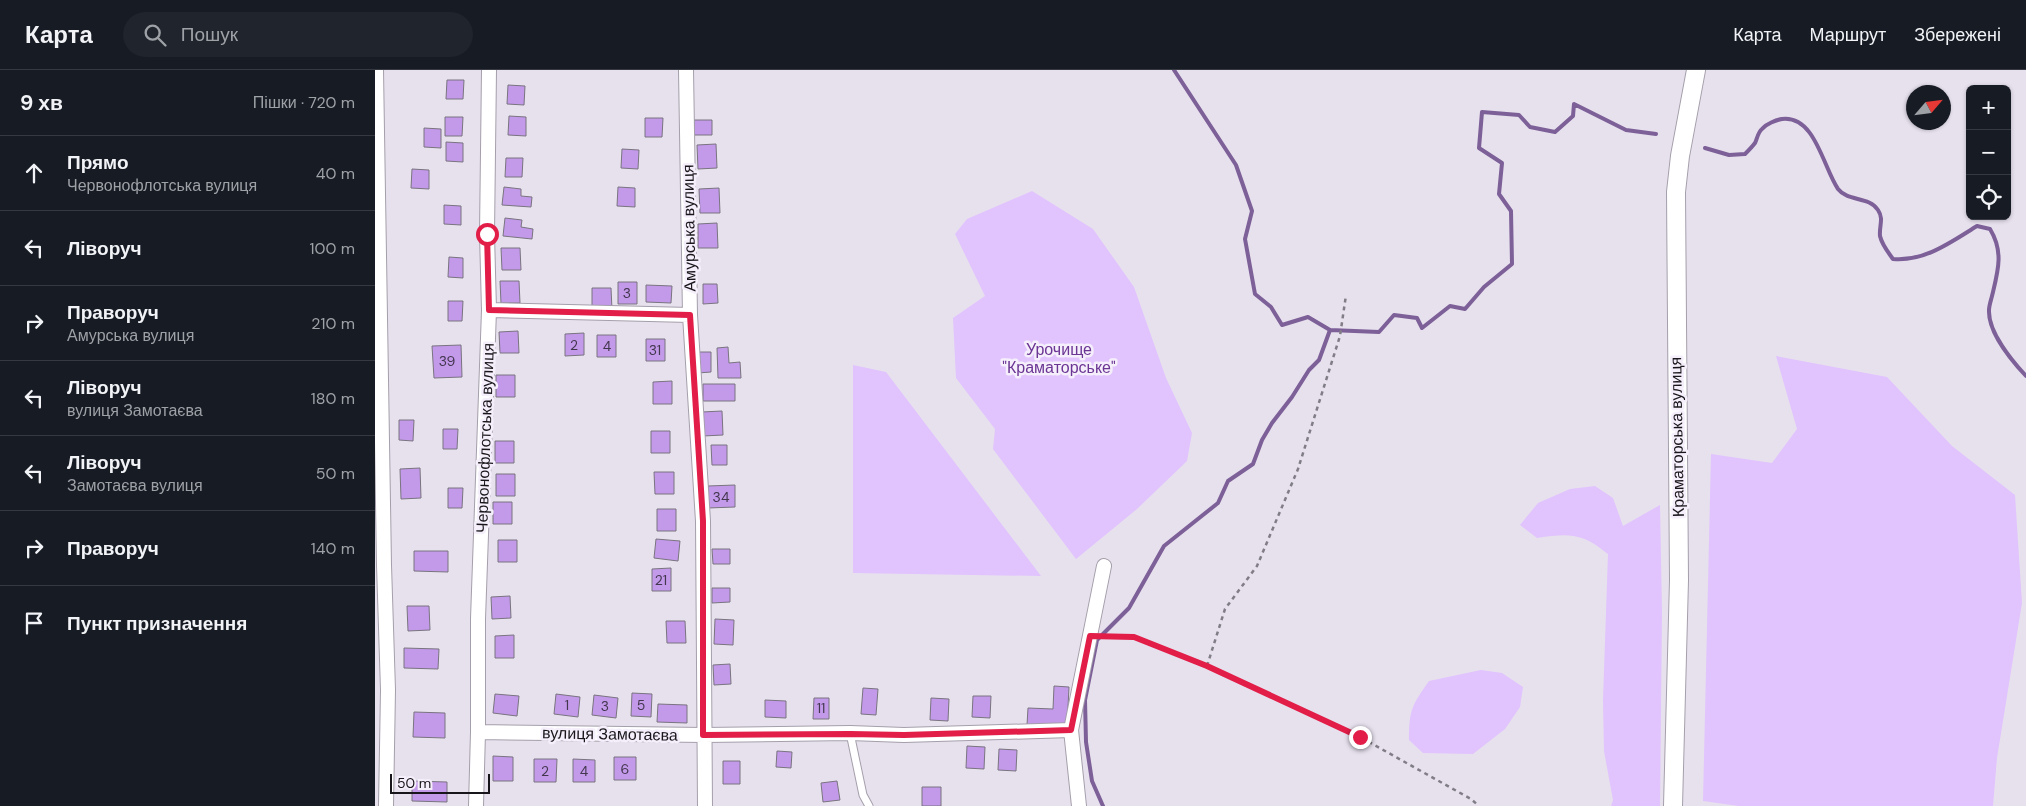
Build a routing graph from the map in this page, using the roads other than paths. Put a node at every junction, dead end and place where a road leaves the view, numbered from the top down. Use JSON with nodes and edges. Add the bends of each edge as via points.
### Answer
{"nodes":[{"id":1,"x":376,"y":70,"type":"edge"},
{"id":2,"x":489,"y":70,"type":"edge"},
{"id":3,"x":687,"y":70,"type":"edge"},
{"id":4,"x":1696,"y":70,"type":"edge"},
{"id":5,"x":489,"y":310,"type":"junction"},
{"id":6,"x":690,"y":315,"type":"junction"},
{"id":7,"x":1104,"y":566,"type":"dead end"},
{"id":8,"x":1071,"y":730,"type":"junction"},
{"id":9,"x":479,"y":732,"type":"junction"},
{"id":10,"x":850,"y":734,"type":"junction"},
{"id":11,"x":703,"y":735,"type":"junction"},
{"id":12,"x":386,"y":806,"type":"edge"},
{"id":13,"x":476,"y":806,"type":"edge"},
{"id":14,"x":705,"y":806,"type":"edge"},
{"id":15,"x":869,"y":806,"type":"edge"},
{"id":16,"x":1079,"y":806,"type":"edge"},
{"id":17,"x":1673,"y":806,"type":"edge"}],
"edges":[{"from":1,"to":12,"type":"street","via":[[383,566],[388,690]]},
{"from":2,"to":5,"type":"street","name":"Червонофлотська вулиця"},
{"from":3,"to":6,"type":"street","name":"Амурська вулиця"},
{"from":4,"to":17,"type":"street","name":"Краматорська вулиця","via":[[1676,192],[1679,580]]},
{"from":5,"to":6,"type":"street"},
{"from":5,"to":9,"type":"street","name":"Червонофлотська вулиця","via":[[478,619]]},
{"from":6,"to":11,"type":"street","name":"Амурська вулиця","via":[[703,521]]},
{"from":7,"to":8,"type":"street"},
{"from":8,"to":10,"type":"street","name":"вулиця Замотаєва"},
{"from":8,"to":16,"type":"street"},
{"from":9,"to":11,"type":"street","name":"вулиця Замотаєва"},
{"from":9,"to":13,"type":"street","name":"Червонофлотська вулиця"},
{"from":10,"to":11,"type":"street","name":"вулиця Замотаєва"},
{"from":10,"to":15,"type":"lane","via":[[863,795]]},
{"from":11,"to":14,"type":"street","name":"Амурська вулиця"}]}
